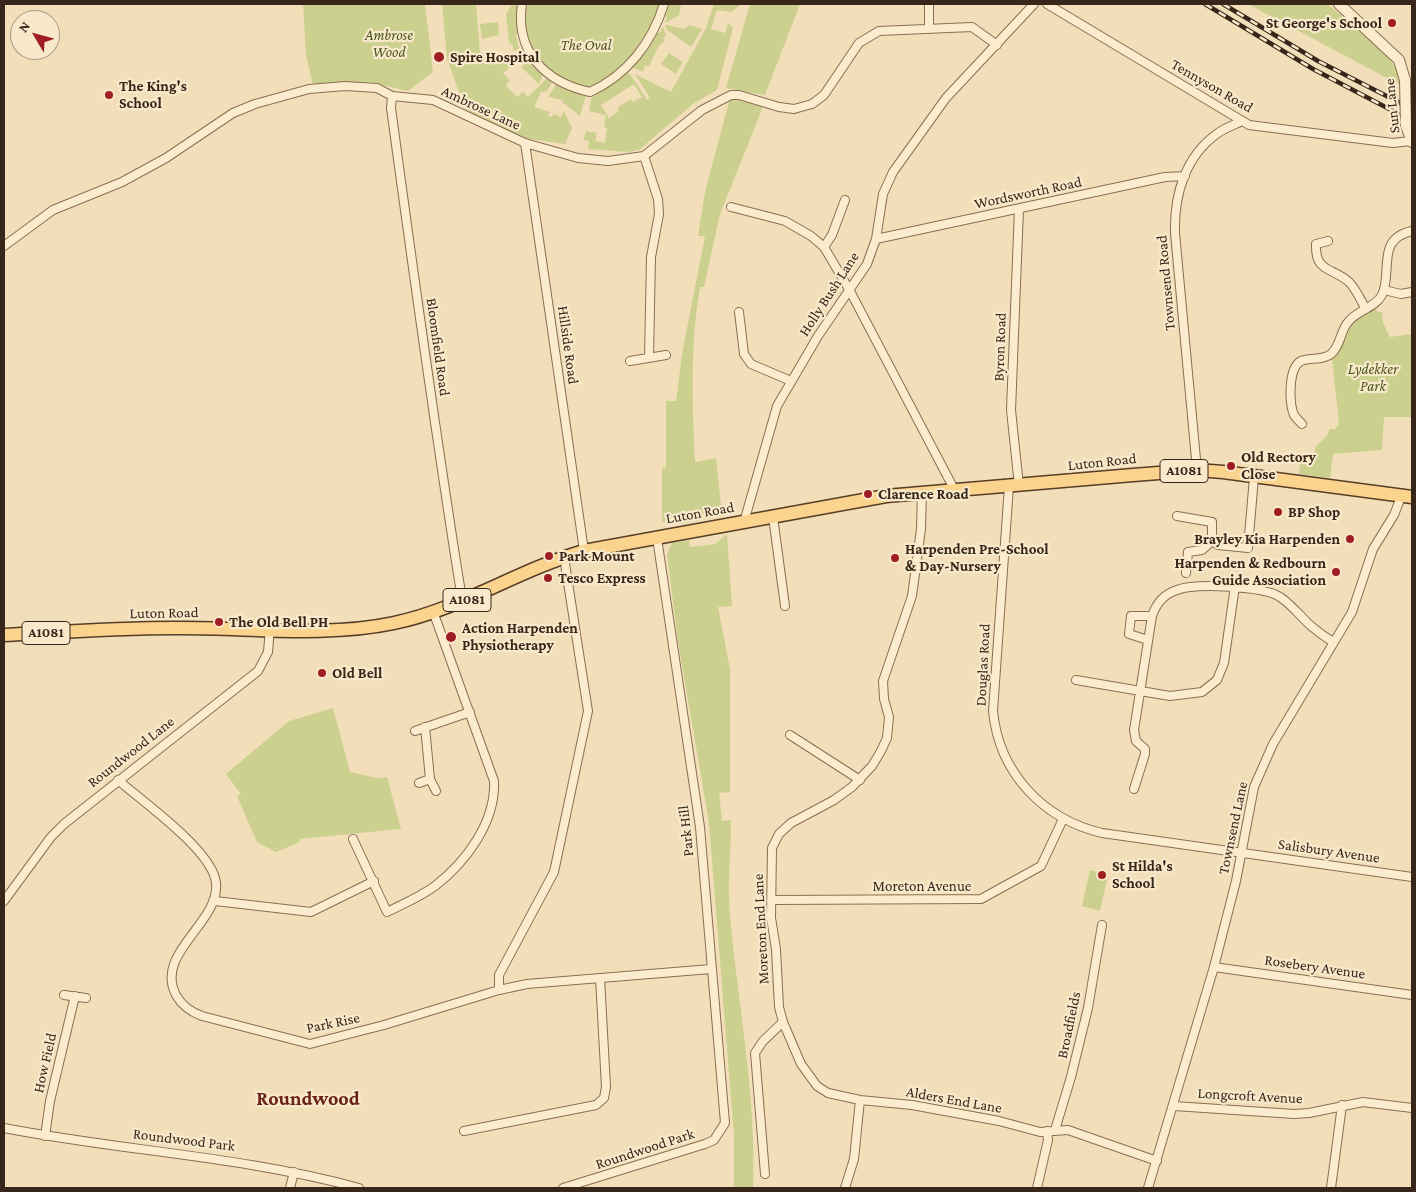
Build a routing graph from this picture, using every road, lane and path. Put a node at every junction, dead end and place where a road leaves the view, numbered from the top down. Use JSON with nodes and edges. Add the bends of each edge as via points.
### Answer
{"nodes":[{"id":1,"x":522,"y":4,"type":"edge"},
{"id":2,"x":664,"y":4,"type":"edge"},
{"id":3,"x":929,"y":4,"type":"edge"},
{"id":4,"x":1034,"y":4,"type":"edge"},
{"id":5,"x":1047,"y":4,"type":"edge"},
{"id":6,"x":1340,"y":4,"type":"edge"},
{"id":7,"x":929,"y":28,"type":"junction"},
{"id":8,"x":997,"y":45,"type":"junction"},
{"id":9,"x":1407,"y":78,"type":"edge"},
{"id":10,"x":392,"y":96,"type":"junction"},
{"id":11,"x":1242,"y":121,"type":"junction"},
{"id":12,"x":1412,"y":142,"type":"edge"},
{"id":13,"x":525,"y":143,"type":"junction"},
{"id":14,"x":644,"y":156,"type":"junction"},
{"id":15,"x":1185,"y":176,"type":"junction"},
{"id":16,"x":845,"y":200,"type":"dead end"},
{"id":17,"x":731,"y":207,"type":"dead end"},
{"id":18,"x":1019,"y":209,"type":"junction"},
{"id":19,"x":1412,"y":231,"type":"edge"},
{"id":20,"x":876,"y":240,"type":"junction"},
{"id":21,"x":1328,"y":241,"type":"dead end"},
{"id":22,"x":1307,"y":243,"type":"dead end"},
{"id":23,"x":1316,"y":244,"type":"junction"},
{"id":24,"x":4,"y":246,"type":"edge"},
{"id":25,"x":824,"y":248,"type":"junction"},
{"id":26,"x":1384,"y":290,"type":"junction"},
{"id":27,"x":850,"y":291,"type":"junction"},
{"id":28,"x":1412,"y":292,"type":"edge"},
{"id":29,"x":1366,"y":309,"type":"junction"},
{"id":30,"x":739,"y":312,"type":"dead end"},
{"id":31,"x":666,"y":355,"type":"dead end"},
{"id":32,"x":649,"y":357,"type":"junction"},
{"id":33,"x":630,"y":360,"type":"dead end"},
{"id":34,"x":791,"y":381,"type":"junction"},
{"id":35,"x":1302,"y":424,"type":"dead end"},
{"id":36,"x":1197,"y":470,"type":"junction"},
{"id":37,"x":1254,"y":477,"type":"junction"},
{"id":38,"x":1014,"y":486,"type":"junction"},
{"id":39,"x":954,"y":489,"type":"junction"},
{"id":40,"x":922,"y":491,"type":"junction"},
{"id":41,"x":1407,"y":497,"type":"edge"},
{"id":42,"x":1177,"y":516,"type":"dead end"},
{"id":43,"x":773,"y":517,"type":"junction"},
{"id":44,"x":744,"y":522,"type":"junction"},
{"id":45,"x":657,"y":538,"type":"junction"},
{"id":46,"x":1212,"y":541,"type":"junction"},
{"id":47,"x":584,"y":551,"type":"junction"},
{"id":48,"x":564,"y":557,"type":"junction"},
{"id":49,"x":1186,"y":573,"type":"dead end"},
{"id":50,"x":1235,"y":586,"type":"junction"},
{"id":51,"x":464,"y":601,"type":"junction"},
{"id":52,"x":785,"y":606,"type":"dead end"},
{"id":53,"x":434,"y":614,"type":"junction"},
{"id":54,"x":1152,"y":616,"type":"junction"},
{"id":55,"x":270,"y":628,"type":"junction"},
{"id":56,"x":4,"y":635,"type":"edge"},
{"id":57,"x":1148,"y":640,"type":"junction"},
{"id":58,"x":1333,"y":642,"type":"junction"},
{"id":59,"x":1076,"y":680,"type":"dead end"},
{"id":60,"x":1141,"y":692,"type":"junction"},
{"id":61,"x":470,"y":712,"type":"junction"},
{"id":62,"x":425,"y":727,"type":"junction"},
{"id":63,"x":415,"y":731,"type":"dead end"},
{"id":64,"x":790,"y":735,"type":"dead end"},
{"id":65,"x":430,"y":779,"type":"junction"},
{"id":66,"x":118,"y":780,"type":"junction"},
{"id":67,"x":860,"y":780,"type":"junction"},
{"id":68,"x":419,"y":783,"type":"dead end"},
{"id":69,"x":1134,"y":789,"type":"dead end"},
{"id":70,"x":436,"y":791,"type":"dead end"},
{"id":71,"x":1063,"y":819,"type":"junction"},
{"id":72,"x":353,"y":839,"type":"dead end"},
{"id":73,"x":1241,"y":853,"type":"junction"},
{"id":74,"x":1412,"y":877,"type":"edge"},
{"id":75,"x":374,"y":881,"type":"junction"},
{"id":76,"x":772,"y":900,"type":"junction"},
{"id":77,"x":4,"y":901,"type":"edge"},
{"id":78,"x":215,"y":901,"type":"junction"},
{"id":79,"x":1102,"y":925,"type":"dead end"},
{"id":80,"x":1214,"y":967,"type":"junction"},
{"id":81,"x":711,"y":969,"type":"junction"},
{"id":82,"x":600,"y":978,"type":"junction"},
{"id":83,"x":499,"y":990,"type":"junction"},
{"id":84,"x":64,"y":995,"type":"dead end"},
{"id":85,"x":1412,"y":995,"type":"edge"},
{"id":86,"x":75,"y":996,"type":"junction"},
{"id":87,"x":86,"y":998,"type":"dead end"},
{"id":88,"x":783,"y":1022,"type":"junction"},
{"id":89,"x":860,"y":1100,"type":"junction"},
{"id":90,"x":1342,"y":1105,"type":"junction"},
{"id":91,"x":1174,"y":1106,"type":"junction"},
{"id":92,"x":1412,"y":1108,"type":"edge"},
{"id":93,"x":725,"y":1123,"type":"joint"},
{"id":94,"x":4,"y":1128,"type":"edge"},
{"id":95,"x":1051,"y":1130,"type":"junction"},
{"id":96,"x":464,"y":1131,"type":"dead end"},
{"id":97,"x":45,"y":1136,"type":"junction"},
{"id":98,"x":1156,"y":1161,"type":"junction"},
{"id":99,"x":294,"y":1172,"type":"junction"},
{"id":100,"x":765,"y":1174,"type":"dead end"},
{"id":101,"x":290,"y":1188,"type":"edge"},
{"id":102,"x":359,"y":1188,"type":"edge"},
{"id":103,"x":563,"y":1188,"type":"edge"},
{"id":104,"x":845,"y":1188,"type":"edge"},
{"id":105,"x":1036,"y":1188,"type":"edge"},
{"id":106,"x":1148,"y":1188,"type":"edge"},
{"id":107,"x":1331,"y":1188,"type":"edge"}],
"edges":[{"from":1,"to":2,"type":"street","via":[[521,16],[529,54],[550,75],[576,89],[590,92],[618,76],[635,60]]},
{"from":3,"to":7,"type":"street"},
{"from":4,"to":8,"type":"street","name":"Holly Bush Lane"},
{"from":5,"to":11,"type":"street","name":"Tennyson Road"},
{"from":6,"to":9,"type":"street","name":"Sun Lane","via":[[1400,60]]},
{"from":7,"to":8,"type":"street","via":[[972,27]]},
{"from":7,"to":14,"type":"street","via":[[883,29],[868,36],[855,48],[824,95],[812,104],[794,109],[739,95],[719,100]]},
{"from":8,"to":20,"type":"street","name":"Holly Bush Lane","via":[[946,98],[893,172],[883,194]]},
{"from":9,"to":12,"type":"street","name":"Sun Lane","bridge":true,"via":[[1406,125]]},
{"from":10,"to":13,"type":"street","name":"Ambrose Lane","via":[[442,103]]},
{"from":10,"to":24,"type":"street","name":"Ambrose Lane","via":[[377,88],[345,86],[309,89],[255,104],[233,113],[166,158],[122,182],[53,210]]},
{"from":10,"to":51,"type":"street","name":"Bloomfield Road","via":[[422,336]]},
{"from":11,"to":12,"type":"street","name":"Tennyson Road","via":[[1249,125],[1393,143]]},
{"from":11,"to":15,"type":"street","name":"Townsend Road","via":[[1204,144]]},
{"from":13,"to":14,"type":"street","name":"Ambrose Lane","via":[[578,158],[608,161]]},
{"from":13,"to":47,"type":"street","name":"Hillside Road"},
{"from":14,"to":32,"type":"street","via":[[658,199],[659,214],[651,257]]},
{"from":15,"to":18,"type":"street","name":"Wordsworth Road","via":[[1165,177]]},
{"from":15,"to":36,"type":"street","name":"Townsend Road","via":[[1176,201],[1175,233]]},
{"from":16,"to":25,"type":"street"},
{"from":17,"to":25,"type":"street","via":[[785,221]]},
{"from":18,"to":20,"type":"street","name":"Wordsworth Road"},
{"from":18,"to":38,"type":"street","name":"Byron Road","via":[[1011,410]]},
{"from":19,"to":26,"type":"street","via":[[1396,240],[1388,251]]},
{"from":20,"to":27,"type":"street","name":"Holly Bush Lane","via":[[867,264]]},
{"from":21,"to":23,"type":"street"},
{"from":22,"to":23,"type":"street"},
{"from":23,"to":29,"type":"street","via":[[1319,264],[1351,284]]},
{"from":25,"to":27,"type":"street"},
{"from":26,"to":28,"type":"street","via":[[1401,294]]},
{"from":26,"to":29,"type":"street","via":[[1378,300]]},
{"from":27,"to":34,"type":"street","name":"Holly Bush Lane"},
{"from":27,"to":39,"type":"street"},
{"from":29,"to":35,"type":"street","via":[[1347,322],[1330,354],[1302,361],[1294,368],[1291,376],[1292,405],[1294,415]]},
{"from":30,"to":34,"type":"street","via":[[747,359],[751,364]]},
{"from":31,"to":32,"type":"street"},
{"from":32,"to":33,"type":"street"},
{"from":34,"to":44,"type":"street","name":"Holly Bush Lane","via":[[776,411]]},
{"from":36,"to":37,"type":"main road","name":"Luton Road","number":"A1081"},
{"from":36,"to":38,"type":"main road","name":"Luton Road","number":"A1081"},
{"from":37,"to":41,"type":"main road","name":"Luton Road","number":"A1081"},
{"from":37,"to":46,"type":"street","via":[[1248,548],[1218,545]]},
{"from":38,"to":39,"type":"main road","name":"Luton Road","number":"A1081"},
{"from":38,"to":71,"type":"street","name":"Douglas Road","via":[[993,696],[994,723],[1005,756],[1022,786]]},
{"from":39,"to":40,"type":"main road","name":"Luton Road","number":"A1081"},
{"from":40,"to":43,"type":"main road","name":"Luton Road","number":"A1081"},
{"from":40,"to":67,"type":"street","name":"Moreton End Lane","via":[[912,596],[883,681],[889,716],[887,738],[872,766]]},
{"from":41,"to":58,"type":"street","name":"Townsend Lane","via":[[1373,549],[1352,612]]},
{"from":42,"to":46,"type":"street","via":[[1212,522]]},
{"from":43,"to":44,"type":"main road","name":"Luton Road","number":"A1081"},
{"from":43,"to":52,"type":"street"},
{"from":44,"to":45,"type":"main road","name":"Luton Road","number":"A1081"},
{"from":45,"to":47,"type":"main road","name":"Luton Road","number":"A1081"},
{"from":45,"to":81,"type":"street","name":"Park Hill","via":[[700,827]]},
{"from":46,"to":49,"type":"street","via":[[1202,550],[1188,552]]},
{"from":47,"to":48,"type":"main road","name":"Luton Road","number":"A1081"},
{"from":48,"to":51,"type":"main road","name":"Luton Road","number":"A1081"},
{"from":48,"to":83,"type":"street","via":[[588,711],[554,872],[499,975]]},
{"from":50,"to":54,"type":"street","via":[[1178,589],[1163,598]]},
{"from":50,"to":58,"type":"street","via":[[1265,590],[1281,597],[1313,628]]},
{"from":50,"to":60,"type":"street","via":[[1224,663],[1217,680],[1194,695]]},
{"from":51,"to":53,"type":"main road","name":"Luton Road","number":"A1081"},
{"from":53,"to":55,"type":"main road","name":"Luton Road","number":"A1081","via":[[391,624],[345,629]]},
{"from":53,"to":61,"type":"street"},
{"from":54,"to":57,"type":"street"},
{"from":54,"to":57,"type":"street","via":[[1131,616],[1129,634]]},
{"from":55,"to":56,"type":"main road","name":"Luton Road","number":"A1081","via":[[174,628]]},
{"from":55,"to":66,"type":"street","name":"Roundwood Lane","via":[[268,652],[258,671]]},
{"from":57,"to":60,"type":"street"},
{"from":58,"to":73,"type":"street","name":"Townsend Lane","via":[[1259,772],[1250,798]]},
{"from":59,"to":60,"type":"street"},
{"from":60,"to":69,"type":"street","via":[[1134,736],[1145,749],[1145,754]]},
{"from":61,"to":62,"type":"street"},
{"from":61,"to":75,"type":"street","via":[[494,781],[492,806],[482,830],[468,853],[441,881],[387,912]]},
{"from":62,"to":63,"type":"street"},
{"from":62,"to":65,"type":"street"},
{"from":64,"to":67,"type":"street"},
{"from":65,"to":68,"type":"street"},
{"from":65,"to":70,"type":"street"},
{"from":66,"to":77,"type":"street","name":"Roundwood Lane","via":[[88,802],[52,837]]},
{"from":66,"to":78,"type":"street","via":[[200,850],[216,882]]},
{"from":67,"to":76,"type":"street","name":"Moreton End Lane","via":[[778,834],[771,856]]},
{"from":71,"to":73,"type":"street","name":"Douglas Road","via":[[1102,833]]},
{"from":71,"to":76,"type":"street","name":"Moreton Avenue","via":[[1041,866],[981,899]]},
{"from":72,"to":75,"type":"street"},
{"from":73,"to":74,"type":"street","name":"Salisbury Avenue"},
{"from":73,"to":80,"type":"street","name":"Townsend Lane"},
{"from":75,"to":78,"type":"street","via":[[311,912]]},
{"from":76,"to":88,"type":"street","name":"Moreton End Lane","via":[[779,1007]]},
{"from":78,"to":83,"type":"street","name":"Park Rise","via":[[176,959],[172,974],[179,1000],[202,1016],[310,1044],[384,1026]]},
{"from":79,"to":95,"type":"street","name":"Broadfields","via":[[1088,1008],[1071,1077]]},
{"from":80,"to":85,"type":"street","name":"Rosebery Avenue"},
{"from":80,"to":91,"type":"street","name":"Townsend Lane"},
{"from":81,"to":82,"type":"street","name":"Park Rise"},
{"from":81,"to":93,"type":"street","name":"Park Hill"},
{"from":82,"to":83,"type":"street","name":"Park Rise","via":[[527,984]]},
{"from":82,"to":96,"type":"street","via":[[604,1098],[596,1105]]},
{"from":84,"to":86,"type":"street"},
{"from":86,"to":87,"type":"street"},
{"from":86,"to":97,"type":"street","name":"How Field"},
{"from":88,"to":89,"type":"street","name":"Alders End Lane","via":[[801,1064],[818,1086],[828,1093]]},
{"from":88,"to":100,"type":"street","via":[[762,1041],[756,1053]]},
{"from":89,"to":95,"type":"street","name":"Alders End Lane","via":[[912,1105],[1040,1132]]},
{"from":89,"to":104,"type":"street","via":[[854,1159]]},
{"from":90,"to":91,"type":"street","name":"Longcroft Avenue","via":[[1294,1114]]},
{"from":90,"to":92,"type":"street","name":"Longcroft Avenue","via":[[1363,1102]]},
{"from":90,"to":107,"type":"street"},
{"from":91,"to":98,"type":"street","name":"Townsend Lane"},
{"from":93,"to":103,"type":"street","name":"Roundwood Park","via":[[714,1140],[705,1144]]},
{"from":94,"to":97,"type":"street","name":"Roundwood Park"},
{"from":95,"to":98,"type":"street","name":"Alders End Lane","via":[[1068,1130]]},
{"from":95,"to":105,"type":"street","name":"Broadfields"},
{"from":97,"to":99,"type":"street","name":"Roundwood Park","via":[[246,1162]]},
{"from":98,"to":106,"type":"street","name":"Townsend Lane"},
{"from":99,"to":101,"type":"street"},
{"from":99,"to":102,"type":"street","name":"Roundwood Park"}]}
